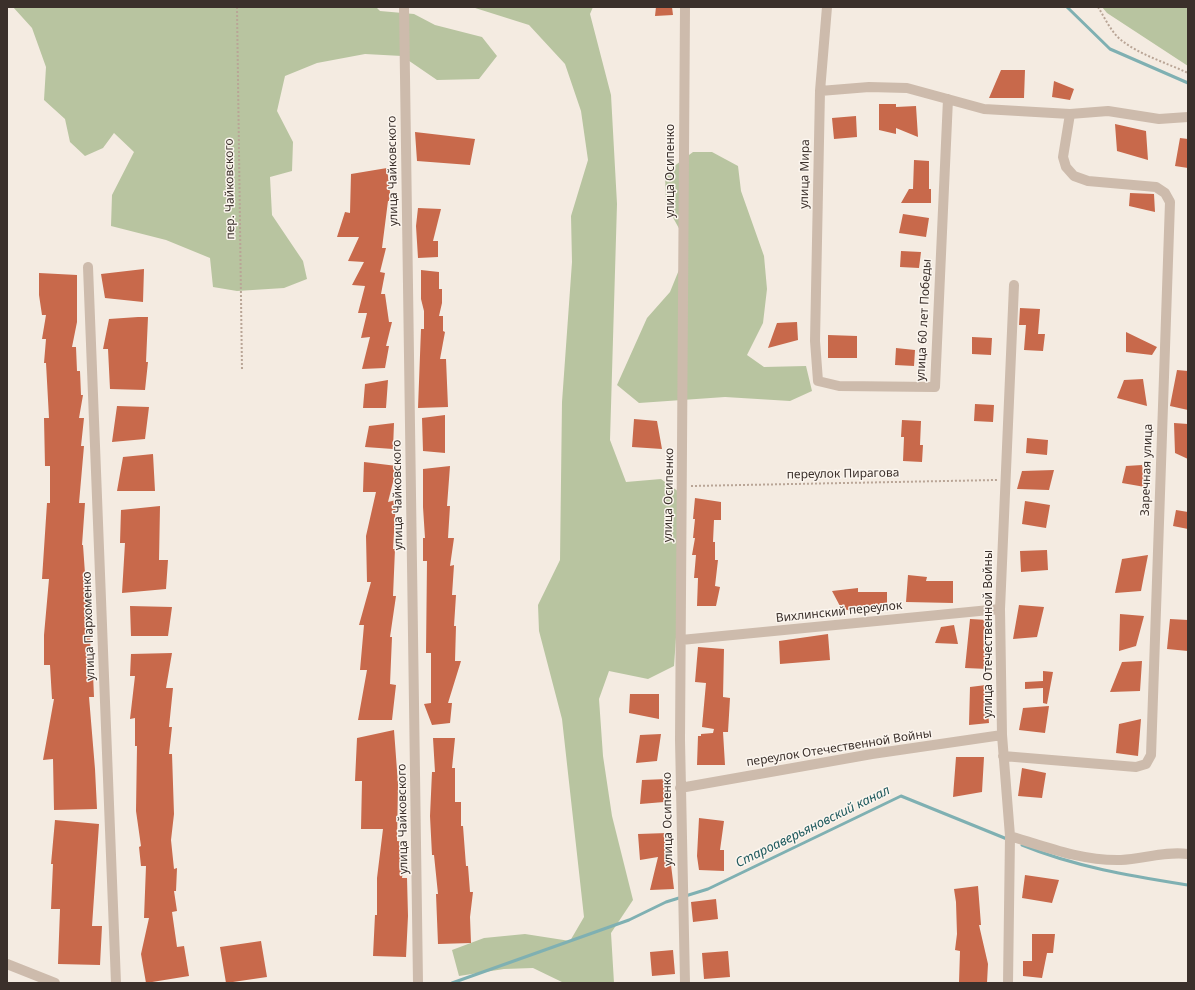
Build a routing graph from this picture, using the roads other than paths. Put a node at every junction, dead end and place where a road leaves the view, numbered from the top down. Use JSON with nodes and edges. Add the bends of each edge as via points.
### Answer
{"nodes":[{"id":1,"x":404,"y":7,"type":"edge"},
{"id":2,"x":685,"y":7,"type":"edge"},
{"id":3,"x":827,"y":7,"type":"edge"},
{"id":4,"x":820,"y":91,"type":"junction"},
{"id":5,"x":948,"y":99,"type":"junction"},
{"id":6,"x":1070,"y":114,"type":"junction"},
{"id":7,"x":1188,"y":117,"type":"edge"},
{"id":8,"x":88,"y":267,"type":"dead end"},
{"id":9,"x":1014,"y":285,"type":"dead end"},
{"id":10,"x":815,"y":341,"type":"joint"},
{"id":11,"x":1000,"y":609,"type":"junction"},
{"id":12,"x":681,"y":640,"type":"junction"},
{"id":13,"x":1002,"y":735,"type":"junction"},
{"id":14,"x":1003,"y":756,"type":"junction"},
{"id":15,"x":680,"y":788,"type":"junction"},
{"id":16,"x":1010,"y":836,"type":"junction"},
{"id":17,"x":1188,"y":854,"type":"edge"},
{"id":18,"x":7,"y":964,"type":"edge"},
{"id":19,"x":55,"y":983,"type":"edge"},
{"id":20,"x":116,"y":983,"type":"edge"},
{"id":21,"x":418,"y":983,"type":"edge"},
{"id":22,"x":685,"y":983,"type":"edge"},
{"id":23,"x":1008,"y":983,"type":"edge"}],
"edges":[{"from":1,"to":21,"type":"street","name":"улица Чайковского"},
{"from":2,"to":12,"type":"street","name":"улица Осипенко"},
{"from":3,"to":4,"type":"street","name":"улица Мира"},
{"from":4,"to":5,"type":"street","via":[[869,87],[907,88]]},
{"from":4,"to":10,"type":"street","name":"улица Мира"},
{"from":5,"to":6,"type":"street","via":[[984,109]]},
{"from":5,"to":10,"type":"street","name":"улица 60 лет Победы","via":[[935,387],[839,386],[818,381]]},
{"from":6,"to":7,"type":"street","via":[[1108,111],[1159,119]]},
{"from":6,"to":14,"type":"street","name":"Заречная улица","via":[[1063,157],[1066,167],[1074,176],[1088,181],[1156,187],[1165,193],[1170,202],[1151,755],[1146,764],[1136,767]]},
{"from":8,"to":20,"type":"street","name":"улица Пархоменко"},
{"from":9,"to":11,"type":"street","name":"улица Отечественной Войны"},
{"from":11,"to":12,"type":"street","name":"Вихлинский переулок"},
{"from":11,"to":13,"type":"street","name":"улица Отечественной Войны"},
{"from":12,"to":15,"type":"street","name":"улица Осипенко"},
{"from":13,"to":14,"type":"street","name":"улица Отечественной Войны"},
{"from":13,"to":15,"type":"street","name":"переулок Отечественной Войны","via":[[872,754]]},
{"from":14,"to":16,"type":"street","name":"улица Отечественной Войны"},
{"from":15,"to":22,"type":"street","name":"улица Осипенко"},
{"from":16,"to":17,"type":"street","via":[[1097,860]]},
{"from":16,"to":23,"type":"street","name":"улица Отечественной Войны"},
{"from":18,"to":19,"type":"street"}]}
